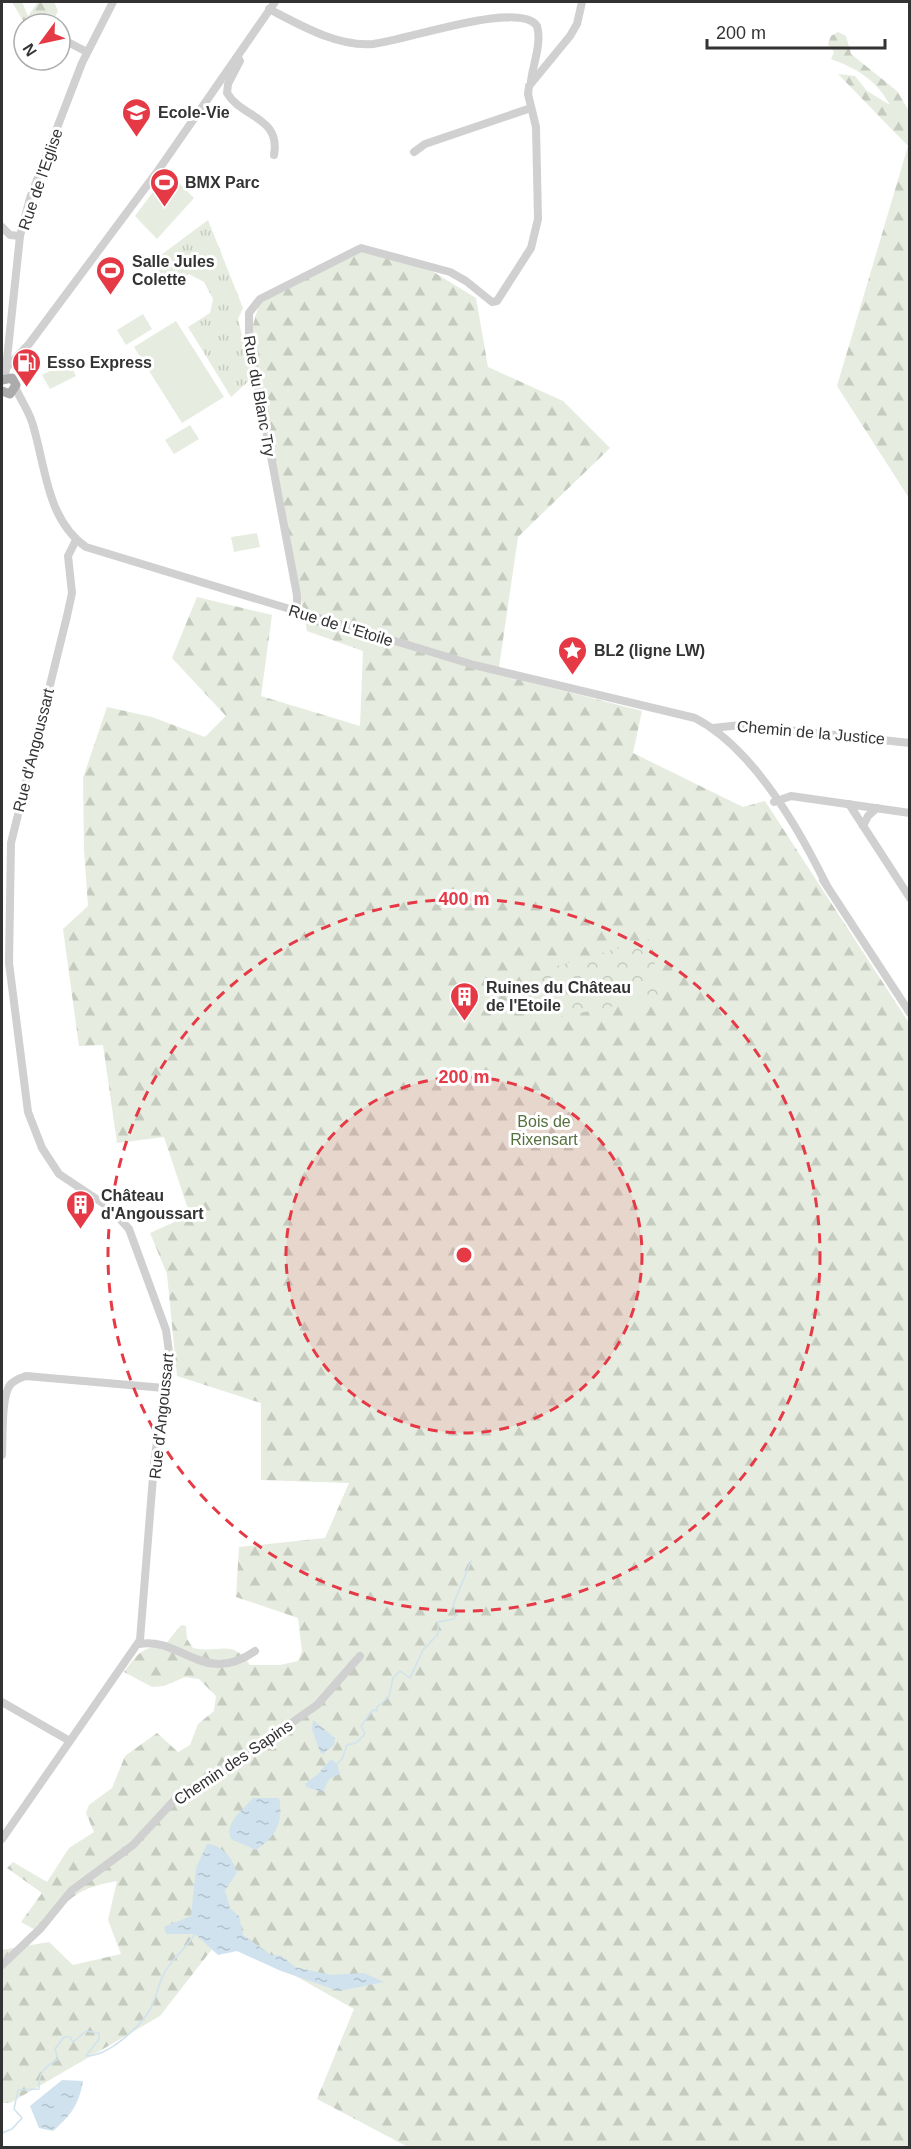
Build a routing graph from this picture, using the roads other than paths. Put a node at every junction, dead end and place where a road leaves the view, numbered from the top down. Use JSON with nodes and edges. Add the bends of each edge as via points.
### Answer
{"nodes":[{"id":1,"x":113,"y":2,"type":"edge"},
{"id":2,"x":275,"y":2,"type":"edge"},
{"id":3,"x":582,"y":2,"type":"edge"},
{"id":4,"x":520,"y":8,"type":"dead end"},
{"id":5,"x":269,"y":9,"type":"junction"},
{"id":6,"x":464,"y":14,"type":"dead end"},
{"id":7,"x":72,"y":44,"type":"edge"},
{"id":8,"x":87,"y":51,"type":"junction"},
{"id":9,"x":238,"y":57,"type":"junction"},
{"id":10,"x":531,"y":81,"type":"junction"},
{"id":11,"x":531,"y":108,"type":"junction"},
{"id":12,"x":414,"y":152,"type":"dead end"},
{"id":13,"x":274,"y":155,"type":"dead end"},
{"id":14,"x":2,"y":227,"type":"edge"},
{"id":15,"x":20,"y":236,"type":"junction"},
{"id":16,"x":14,"y":362,"type":"junction"},
{"id":17,"x":7,"y":367,"type":"junction"},
{"id":18,"x":6,"y":378,"type":"edge"},
{"id":19,"x":6,"y":392,"type":"edge"},
{"id":20,"x":76,"y":540,"type":"junction"},
{"id":21,"x":297,"y":611,"type":"junction"},
{"id":22,"x":713,"y":728,"type":"junction"},
{"id":23,"x":909,"y":743,"type":"edge"},
{"id":24,"x":774,"y":801,"type":"junction"},
{"id":25,"x":849,"y":804,"type":"junction"},
{"id":26,"x":877,"y":808,"type":"junction"},
{"id":27,"x":909,"y":813,"type":"edge"},
{"id":28,"x":863,"y":826,"type":"junction"},
{"id":29,"x":909,"y":898,"type":"edge"},
{"id":30,"x":2,"y":966,"type":"edge"},
{"id":31,"x":9,"y":976,"type":"junction"},
{"id":32,"x":909,"y":1013,"type":"edge"},
{"id":33,"x":165,"y":1388,"type":"junction"},
{"id":34,"x":2,"y":1455,"type":"edge"},
{"id":35,"x":138,"y":1644,"type":"junction"},
{"id":36,"x":255,"y":1652,"type":"dead end"},
{"id":37,"x":360,"y":1656,"type":"dead end"},
{"id":38,"x":2,"y":1702,"type":"edge"},
{"id":39,"x":68,"y":1740,"type":"junction"},
{"id":40,"x":2,"y":1839,"type":"edge"},
{"id":41,"x":2,"y":1965,"type":"edge"}],
"edges":[{"from":1,"to":8,"type":"street","name":"Rue de l'Eglise"},
{"from":2,"to":5,"type":"street"},
{"from":3,"to":10,"type":"street","via":[[570,36]]},
{"from":4,"to":10,"type":"street","via":[[537,27]]},
{"from":5,"to":6,"type":"street","via":[[330,37],[361,44],[390,40]]},
{"from":5,"to":9,"type":"street"},
{"from":7,"to":8,"type":"street"},
{"from":8,"to":15,"type":"street","name":"Rue de l'Eglise","via":[[30,198]]},
{"from":9,"to":13,"type":"street","via":[[240,61],[227,93],[272,132]]},
{"from":9,"to":16,"type":"street"},
{"from":10,"to":11,"type":"street"},
{"from":11,"to":12,"type":"street","via":[[425,144]]},
{"from":11,"to":21,"type":"street","name":"Rue du Blanc Try","via":[[537,135],[537,228],[528,254],[496,302],[450,272],[362,248],[260,299],[249,313],[249,339]]},
{"from":14,"to":15,"type":"street","via":[[10,235]]},
{"from":15,"to":17,"type":"street","name":"Rue de l'Eglise"},
{"from":16,"to":17,"type":"street"},
{"from":16,"to":18,"type":"street"},
{"from":17,"to":18,"type":"street","name":"Rue de l'Eglise"},
{"from":18,"to":19,"type":"main road"},
{"from":19,"to":20,"type":"street","name":"Rue de L'Etoile","via":[[22,403],[32,423],[57,514]]},
{"from":20,"to":21,"type":"street","name":"Rue de L'Etoile","via":[[103,554]]},
{"from":20,"to":31,"type":"street","name":"Rue d'Angoussart","via":[[68,556],[72,593],[11,843]]},
{"from":21,"to":22,"type":"street","name":"Rue de L'Etoile","via":[[474,665],[679,713]]},
{"from":22,"to":23,"type":"street","name":"Chemin de la Justice","via":[[741,725]]},
{"from":22,"to":24,"type":"street","name":"Rue de L'Etoile","via":[[754,767]]},
{"from":24,"to":25,"type":"street","via":[[791,796]]},
{"from":24,"to":32,"type":"street","name":"Rue de L'Etoile"},
{"from":25,"to":26,"type":"street"},
{"from":25,"to":28,"type":"street"},
{"from":26,"to":27,"type":"street"},
{"from":26,"to":28,"type":"street"},
{"from":28,"to":29,"type":"street"},
{"from":30,"to":31,"type":"street"},
{"from":31,"to":33,"type":"street","name":"Rue d'Angoussart","via":[[30,1119],[42,1149],[59,1174],[110,1208],[129,1229],[168,1338]]},
{"from":33,"to":34,"type":"street","via":[[26,1376],[16,1380],[6,1397]]},
{"from":33,"to":35,"type":"street","name":"Rue d'Angoussart"},
{"from":35,"to":36,"type":"street","via":[[229,1665]]},
{"from":35,"to":39,"type":"street","name":"Rue d'Angoussart"},
{"from":37,"to":41,"type":"street","name":"Chemin des Sapins","via":[[317,1705],[217,1775],[180,1794],[134,1845],[71,1891],[41,1929]]},
{"from":38,"to":39,"type":"street"},
{"from":39,"to":40,"type":"street","name":"Rue d'Angoussart"}]}
